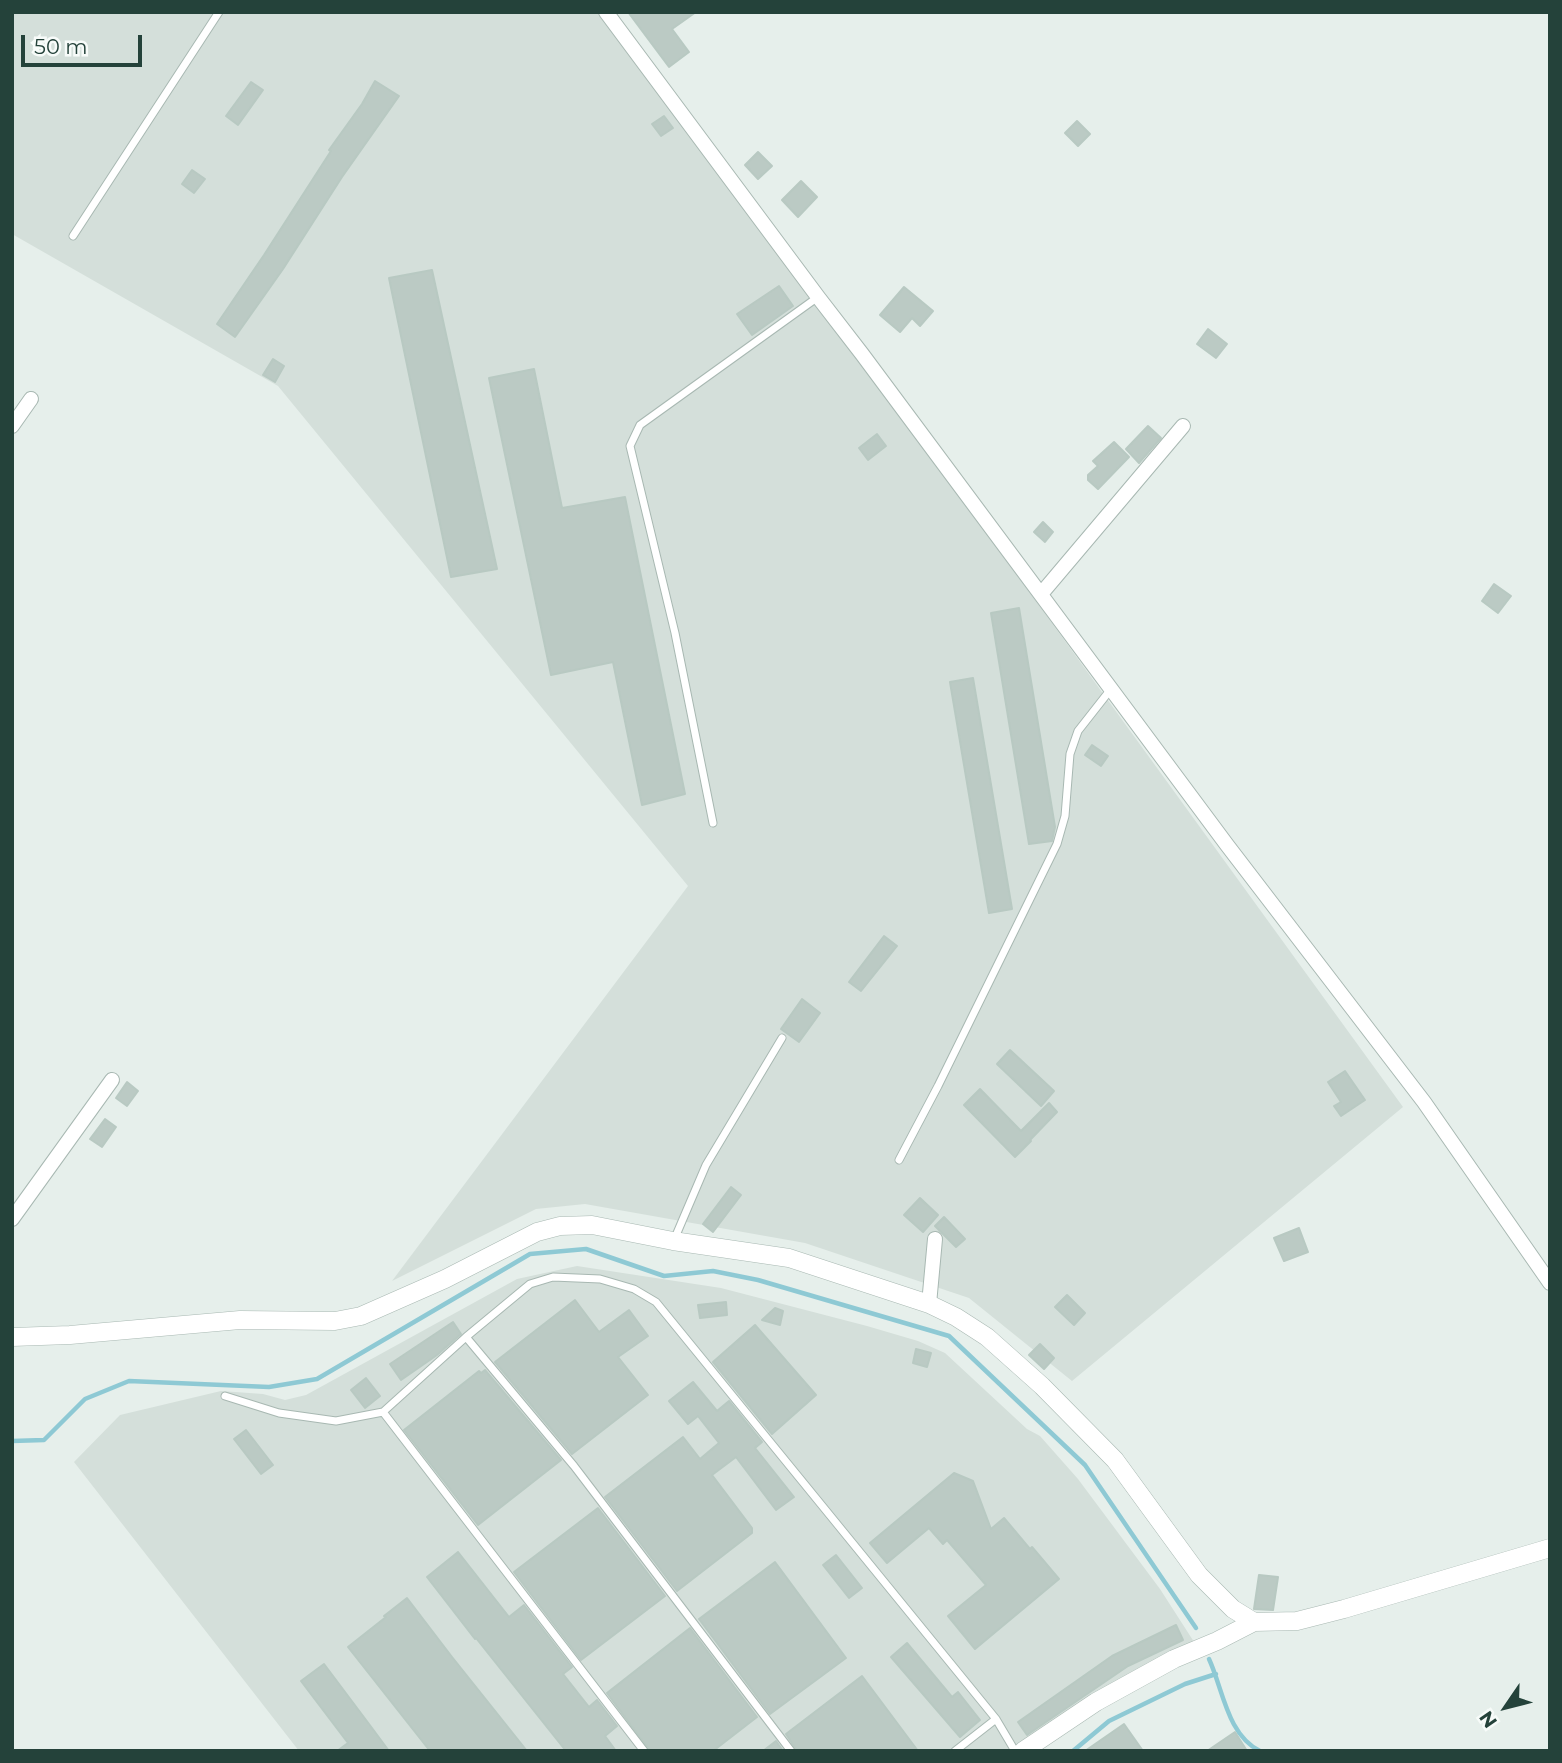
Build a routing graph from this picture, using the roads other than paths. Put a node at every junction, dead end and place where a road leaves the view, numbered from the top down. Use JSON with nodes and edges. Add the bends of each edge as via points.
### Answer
{"nodes":[{"id":1,"x":219,"y":12,"type":"edge"},
{"id":2,"x":606,"y":12,"type":"edge"},
{"id":3,"x":73,"y":236,"type":"dead end"},
{"id":4,"x":818,"y":297,"type":"junction"},
{"id":5,"x":31,"y":399,"type":"dead end"},
{"id":6,"x":12,"y":426,"type":"edge"},
{"id":7,"x":1183,"y":426,"type":"dead end"},
{"id":8,"x":1041,"y":594,"type":"junction"},
{"id":9,"x":1112,"y":689,"type":"junction"},
{"id":10,"x":713,"y":823,"type":"dead end"},
{"id":11,"x":782,"y":1038,"type":"dead end"},
{"id":12,"x":112,"y":1080,"type":"dead end"},
{"id":13,"x":899,"y":1160,"type":"dead end"},
{"id":14,"x":12,"y":1219,"type":"edge"},
{"id":15,"x":935,"y":1239,"type":"dead end"},
{"id":16,"x":673,"y":1241,"type":"junction"},
{"id":17,"x":1550,"y":1283,"type":"edge"},
{"id":18,"x":929,"y":1304,"type":"junction"},
{"id":19,"x":12,"y":1337,"type":"edge"},
{"id":20,"x":466,"y":1338,"type":"junction"},
{"id":21,"x":225,"y":1396,"type":"dead end"},
{"id":22,"x":383,"y":1412,"type":"junction"},
{"id":23,"x":1550,"y":1548,"type":"edge"},
{"id":24,"x":1254,"y":1622,"type":"junction"},
{"id":25,"x":996,"y":1719,"type":"junction"},
{"id":26,"x":644,"y":1751,"type":"edge"},
{"id":27,"x":792,"y":1751,"type":"edge"},
{"id":28,"x":955,"y":1751,"type":"edge"},
{"id":29,"x":1015,"y":1751,"type":"edge"},
{"id":30,"x":1023,"y":1751,"type":"edge"}],
"edges":[{"from":1,"to":3,"type":"lane"},
{"from":2,"to":4,"type":"street"},
{"from":4,"to":8,"type":"street"},
{"from":4,"to":10,"type":"lane","via":[[639,425],[630,446],[675,633]]},
{"from":5,"to":6,"type":"street"},
{"from":7,"to":8,"type":"street"},
{"from":8,"to":9,"type":"street"},
{"from":9,"to":13,"type":"lane","via":[[1078,731],[1070,754],[1065,816],[1057,844]]},
{"from":9,"to":17,"type":"street","via":[[1424,1102]]},
{"from":11,"to":16,"type":"lane","via":[[706,1165]]},
{"from":12,"to":14,"type":"street"},
{"from":15,"to":18,"type":"street"},
{"from":16,"to":18,"type":"street","via":[[789,1258]]},
{"from":16,"to":19,"type":"street","via":[[592,1225],[560,1226],[537,1232],[361,1315],[335,1321],[240,1320]]},
{"from":18,"to":24,"type":"street","via":[[987,1337],[1042,1387],[1115,1460],[1199,1574],[1233,1609]]},
{"from":20,"to":22,"type":"lane"},
{"from":20,"to":25,"type":"lane","via":[[530,1284],[554,1277],[600,1279],[634,1289],[656,1303]]},
{"from":20,"to":27,"type":"lane","via":[[574,1466]]},
{"from":21,"to":22,"type":"lane","via":[[279,1413],[336,1421]]},
{"from":22,"to":26,"type":"lane"},
{"from":23,"to":24,"type":"street","via":[[1297,1621]]},
{"from":24,"to":30,"type":"street","via":[[1096,1702]]},
{"from":25,"to":28,"type":"lane"},
{"from":25,"to":29,"type":"lane"}]}
